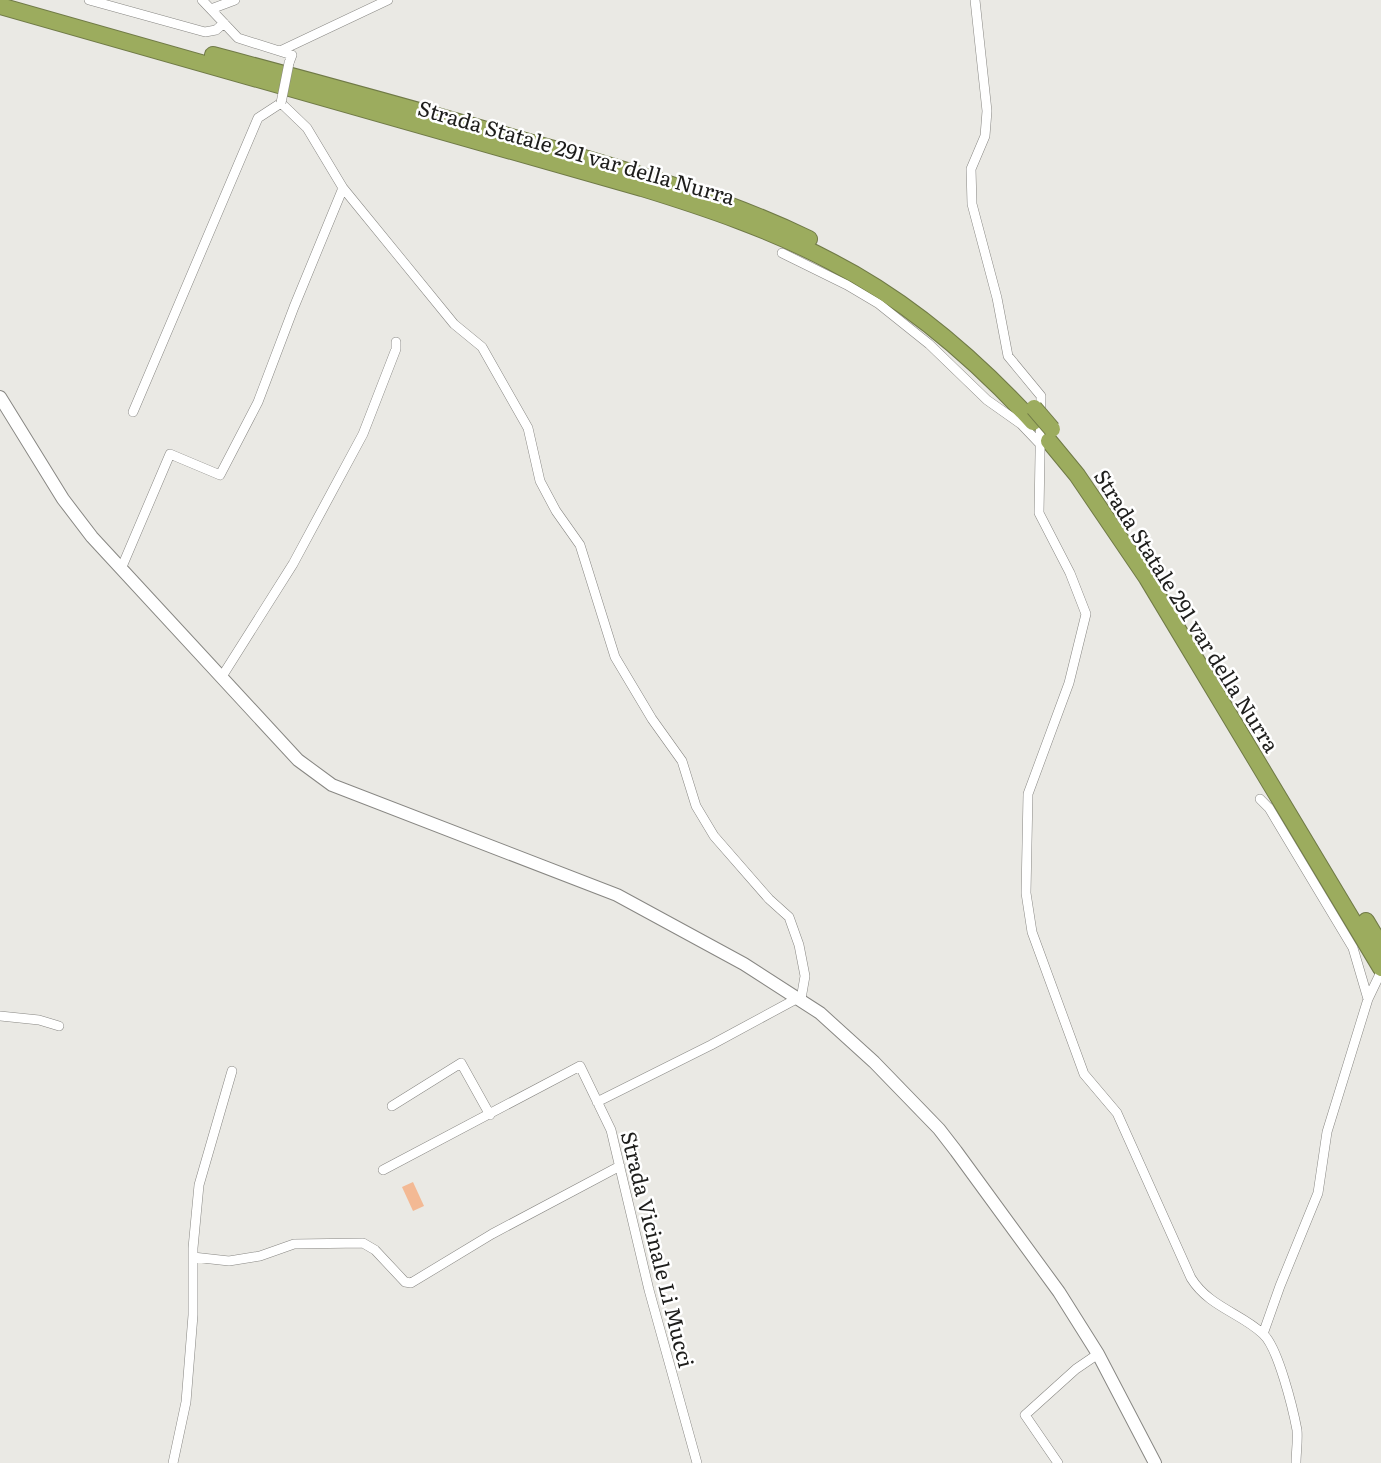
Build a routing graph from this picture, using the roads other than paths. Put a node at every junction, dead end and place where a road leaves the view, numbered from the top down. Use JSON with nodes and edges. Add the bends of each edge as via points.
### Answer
{"nodes":[{"id":1,"x":16,"y":0,"type":"edge"},
{"id":2,"x":89,"y":0,"type":"edge"},
{"id":3,"x":202,"y":0,"type":"edge"},
{"id":4,"x":235,"y":0,"type":"edge"},
{"id":5,"x":388,"y":0,"type":"edge"},
{"id":6,"x":978,"y":1,"type":"edge"},
{"id":7,"x":0,"y":6,"type":"edge"},
{"id":8,"x":211,"y":9,"type":"junction"},
{"id":9,"x":223,"y":23,"type":"junction"},
{"id":10,"x":280,"y":51,"type":"junction"},
{"id":11,"x":281,"y":103,"type":"junction"},
{"id":12,"x":343,"y":188,"type":"junction"},
{"id":13,"x":782,"y":253,"type":"dead end"},
{"id":14,"x":396,"y":342,"type":"dead end"},
{"id":15,"x":0,"y":397,"type":"edge"},
{"id":16,"x":133,"y":412,"type":"dead end"},
{"id":17,"x":1033,"y":415,"type":"junction"},
{"id":18,"x":1047,"y":438,"type":"junction"},
{"id":19,"x":121,"y":569,"type":"junction"},
{"id":20,"x":221,"y":678,"type":"junction"},
{"id":21,"x":1260,"y":799,"type":"dead end"},
{"id":22,"x":1381,"y":946,"type":"edge"},
{"id":23,"x":1381,"y":970,"type":"edge"},
{"id":24,"x":1370,"y":996,"type":"junction"},
{"id":25,"x":799,"y":998,"type":"junction"},
{"id":26,"x":0,"y":1016,"type":"edge"},
{"id":27,"x":59,"y":1026,"type":"dead end"},
{"id":28,"x":232,"y":1070,"type":"dead end"},
{"id":29,"x":597,"y":1102,"type":"junction"},
{"id":30,"x":392,"y":1106,"type":"dead end"},
{"id":31,"x":490,"y":1115,"type":"junction"},
{"id":32,"x":620,"y":1166,"type":"junction"},
{"id":33,"x":383,"y":1170,"type":"dead end"},
{"id":34,"x":193,"y":1257,"type":"junction"},
{"id":35,"x":1264,"y":1334,"type":"junction"},
{"id":36,"x":1098,"y":1354,"type":"junction"},
{"id":37,"x":1056,"y":1462,"type":"edge"},
{"id":38,"x":173,"y":1463,"type":"edge"},
{"id":39,"x":697,"y":1463,"type":"edge"},
{"id":40,"x":1155,"y":1463,"type":"edge"},
{"id":41,"x":1296,"y":1463,"type":"edge"}],
"edges":[{"from":1,"to":17,"type":"highway","name":"Strada Statale 291 var della Nurra","via":[[441,117],[744,210],[845,258],[904,296],[963,339]]},
{"from":2,"to":9,"type":"street","via":[[205,32]]},
{"from":3,"to":8,"type":"street"},
{"from":4,"to":8,"type":"street"},
{"from":5,"to":10,"type":"street"},
{"from":6,"to":18,"type":"street","via":[[988,111],[985,136],[971,169],[972,204],[1008,356],[1041,396]]},
{"from":7,"to":17,"type":"highway","name":"Strada Statale 291 var della Nurra","via":[[722,213],[832,262],[889,297],[951,343]]},
{"from":8,"to":9,"type":"street"},
{"from":9,"to":10,"type":"street","via":[[238,38]]},
{"from":10,"to":11,"type":"street","bridge":true,"via":[[292,55]]},
{"from":11,"to":12,"type":"street","via":[[306,128]]},
{"from":11,"to":16,"type":"street","via":[[258,118]]},
{"from":12,"to":19,"type":"street","via":[[258,402],[220,475],[170,454]]},
{"from":12,"to":25,"type":"street","via":[[454,324],[482,348],[528,428],[540,481],[580,545],[615,657],[682,761],[696,806],[714,836],[789,917],[805,976]]},
{"from":13,"to":18,"type":"street","via":[[879,304],[929,344],[987,401]]},
{"from":14,"to":20,"type":"street","via":[[363,434],[293,564]]},
{"from":15,"to":19,"type":"street","via":[[63,499]]},
{"from":17,"to":18,"type":"highway","name":"Strada Statale 291 var della Nurra","bridge":true},
{"from":18,"to":22,"type":"highway","name":"Strada Statale 291 var della Nurra","via":[[1085,469],[1142,550]]},
{"from":18,"to":23,"type":"highway","name":"Strada Statale 291 var della Nurra","via":[[1147,578]]},
{"from":18,"to":35,"type":"street","via":[[1039,513],[1086,614],[1069,683],[1028,794],[1026,893],[1032,932],[1084,1074],[1117,1112],[1191,1278],[1227,1312]]},
{"from":19,"to":20,"type":"street"},
{"from":20,"to":25,"type":"street","via":[[298,760],[332,785],[617,895]]},
{"from":21,"to":24,"type":"street","via":[[1353,948]]},
{"from":23,"to":24,"type":"street"},
{"from":24,"to":35,"type":"street","via":[[1327,1132],[1318,1193]]},
{"from":25,"to":29,"type":"street"},
{"from":25,"to":36,"type":"street","via":[[874,1062],[939,1129],[1059,1292]]},
{"from":26,"to":27,"type":"street"},
{"from":28,"to":34,"type":"street","via":[[199,1185]]},
{"from":29,"to":31,"type":"street","name":"Strada Vicinale Li Mucci","via":[[580,1066]]},
{"from":29,"to":32,"type":"street","name":"Strada Vicinale Li Mucci","via":[[611,1130]]},
{"from":30,"to":31,"type":"street","via":[[461,1063]]},
{"from":31,"to":33,"type":"street","name":"Strada Vicinale Li Mucci"},
{"from":32,"to":34,"type":"street","via":[[411,1283],[363,1243],[294,1244],[229,1261]]},
{"from":32,"to":39,"type":"street","name":"Strada Vicinale Li Mucci"},
{"from":34,"to":38,"type":"street","via":[[186,1402]]},
{"from":35,"to":41,"type":"street","via":[[1275,1350],[1297,1433]]},
{"from":36,"to":37,"type":"street","via":[[1025,1415]]},
{"from":36,"to":40,"type":"street"}]}
